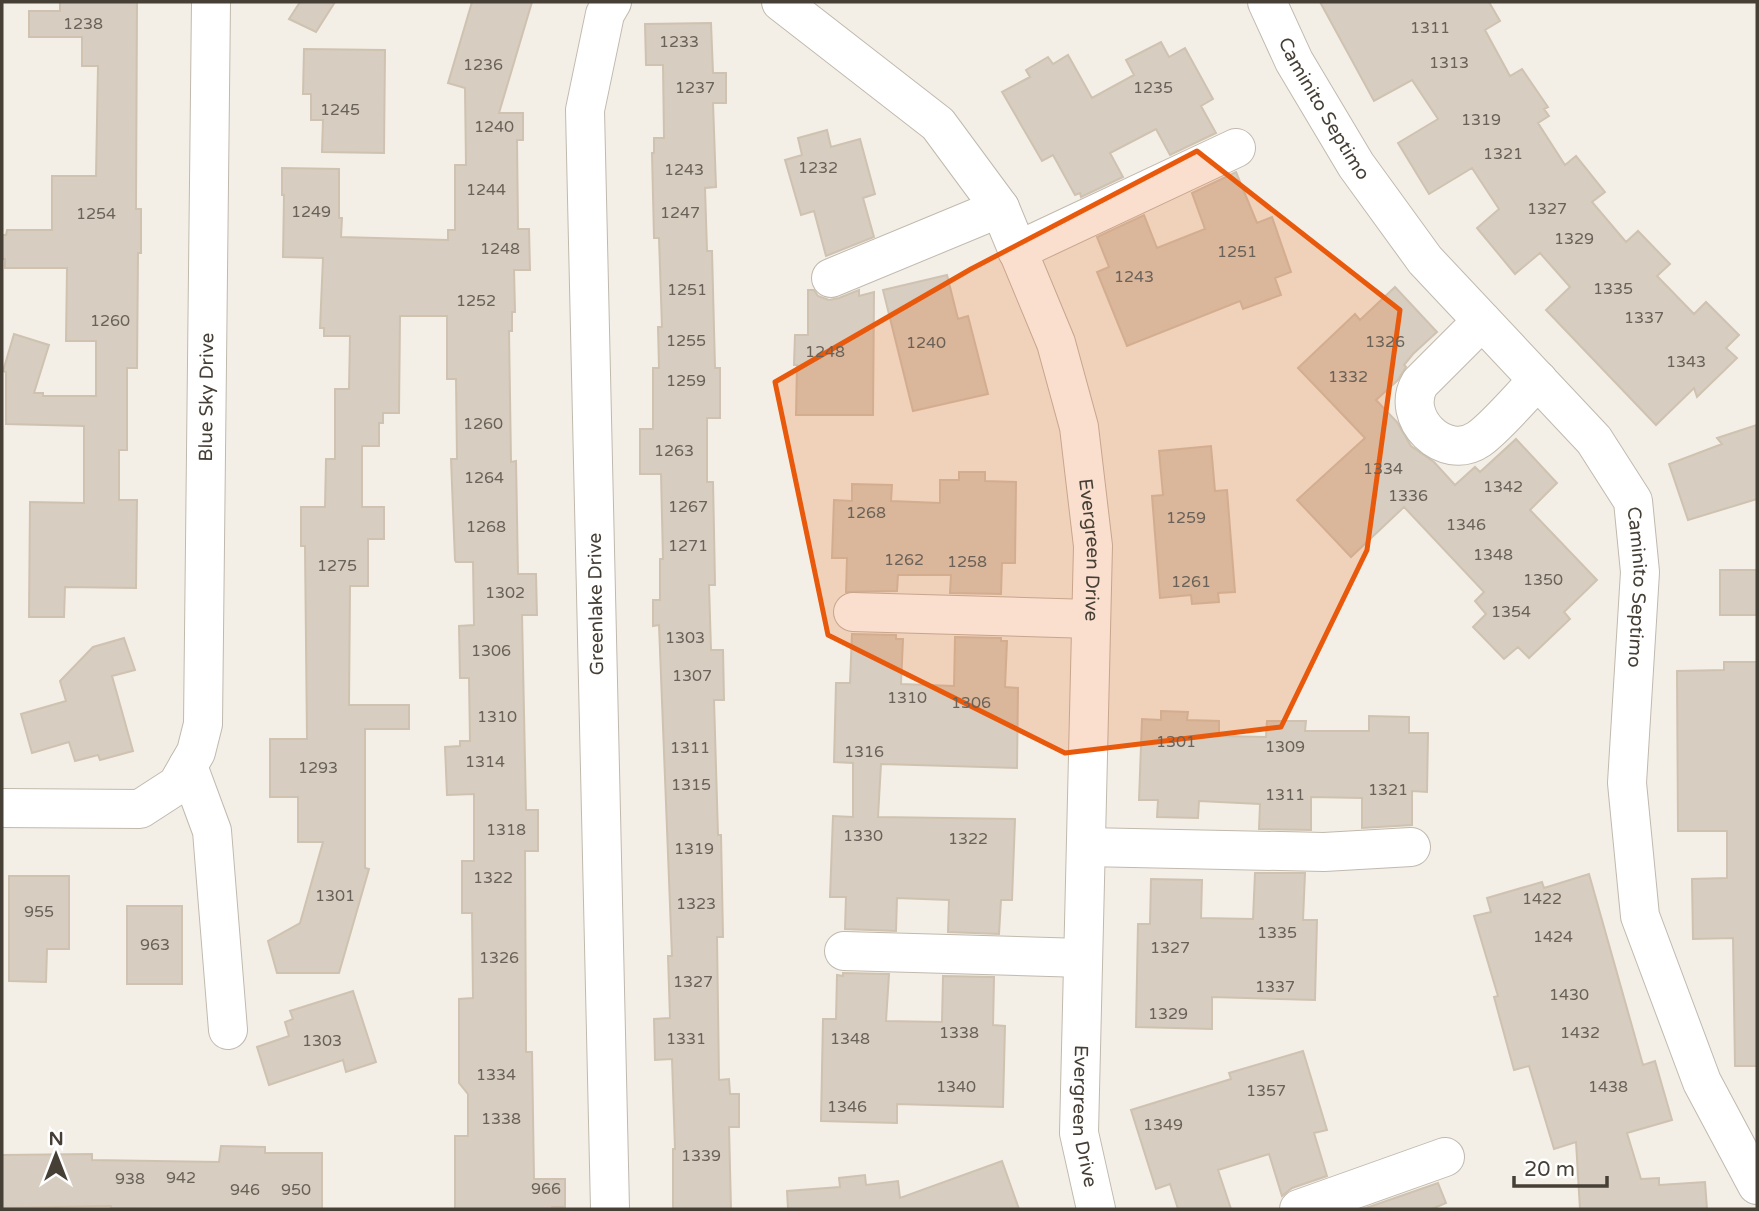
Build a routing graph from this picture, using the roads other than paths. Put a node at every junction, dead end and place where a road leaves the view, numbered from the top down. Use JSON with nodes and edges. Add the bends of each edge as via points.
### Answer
{"nodes":[{"id":1,"x":211,"y":2,"type":"edge"},
{"id":2,"x":612,"y":2,"type":"edge"},
{"id":3,"x":781,"y":2,"type":"edge"},
{"id":4,"x":1267,"y":2,"type":"edge"},
{"id":5,"x":1236,"y":148,"type":"dead end"},
{"id":6,"x":1000,"y":208,"type":"junction"},
{"id":7,"x":1017,"y":251,"type":"junction"},
{"id":8,"x":831,"y":278,"type":"dead end"},
{"id":9,"x":1482,"y":321,"type":"junction"},
{"id":10,"x":1538,"y":380,"type":"junction"},
{"id":11,"x":853,"y":612,"type":"dead end"},
{"id":12,"x":1091,"y":620,"type":"junction"},
{"id":13,"x":182,"y":776,"type":"junction"},
{"id":14,"x":2,"y":808,"type":"edge"},
{"id":15,"x":1086,"y":847,"type":"junction"},
{"id":16,"x":1411,"y":847,"type":"dead end"},
{"id":17,"x":844,"y":951,"type":"dead end"},
{"id":18,"x":1083,"y":958,"type":"junction"},
{"id":19,"x":228,"y":1030,"type":"dead end"},
{"id":20,"x":1445,"y":1157,"type":"dead end"},
{"id":21,"x":1757,"y":1185,"type":"edge"},
{"id":22,"x":610,"y":1209,"type":"edge"},
{"id":23,"x":1096,"y":1209,"type":"edge"},
{"id":24,"x":1299,"y":1209,"type":"edge"}],
"edges":[{"from":1,"to":13,"type":"street","name":"Blue Sky Drive","via":[[203,724],[197,752]]},
{"from":2,"to":22,"type":"street","name":"Greenlake Drive","via":[[605,14],[585,110]]},
{"from":3,"to":6,"type":"street","name":"Evergreen Drive","via":[[938,124]]},
{"from":4,"to":9,"type":"street","name":"Caminito Septimo","via":[[1294,61],[1356,164],[1425,260]]},
{"from":5,"to":7,"type":"street"},
{"from":6,"to":7,"type":"street","name":"Evergreen Drive"},
{"from":6,"to":8,"type":"street"},
{"from":7,"to":12,"type":"street","name":"Evergreen Drive","via":[[1056,343],[1079,427],[1093,546]]},
{"from":9,"to":10,"type":"street","name":"Caminito Septimo"},
{"from":9,"to":10,"type":"street","via":[[1420,383],[1415,405],[1422,427],[1443,443],[1457,445],[1478,439]]},
{"from":10,"to":21,"type":"street","name":"Caminito Septimo","via":[[1594,440],[1633,502],[1640,572],[1627,783],[1640,916],[1702,1083]]},
{"from":11,"to":12,"type":"street"},
{"from":12,"to":15,"type":"street","name":"Evergreen Drive"},
{"from":13,"to":14,"type":"street","via":[[140,809]]},
{"from":13,"to":19,"type":"street","via":[[212,831]]},
{"from":15,"to":16,"type":"street","via":[[1324,852]]},
{"from":15,"to":18,"type":"street","name":"Evergreen Drive"},
{"from":17,"to":18,"type":"street"},
{"from":18,"to":23,"type":"street","name":"Evergreen Drive","via":[[1079,1133]]},
{"from":20,"to":24,"type":"street"}]}
